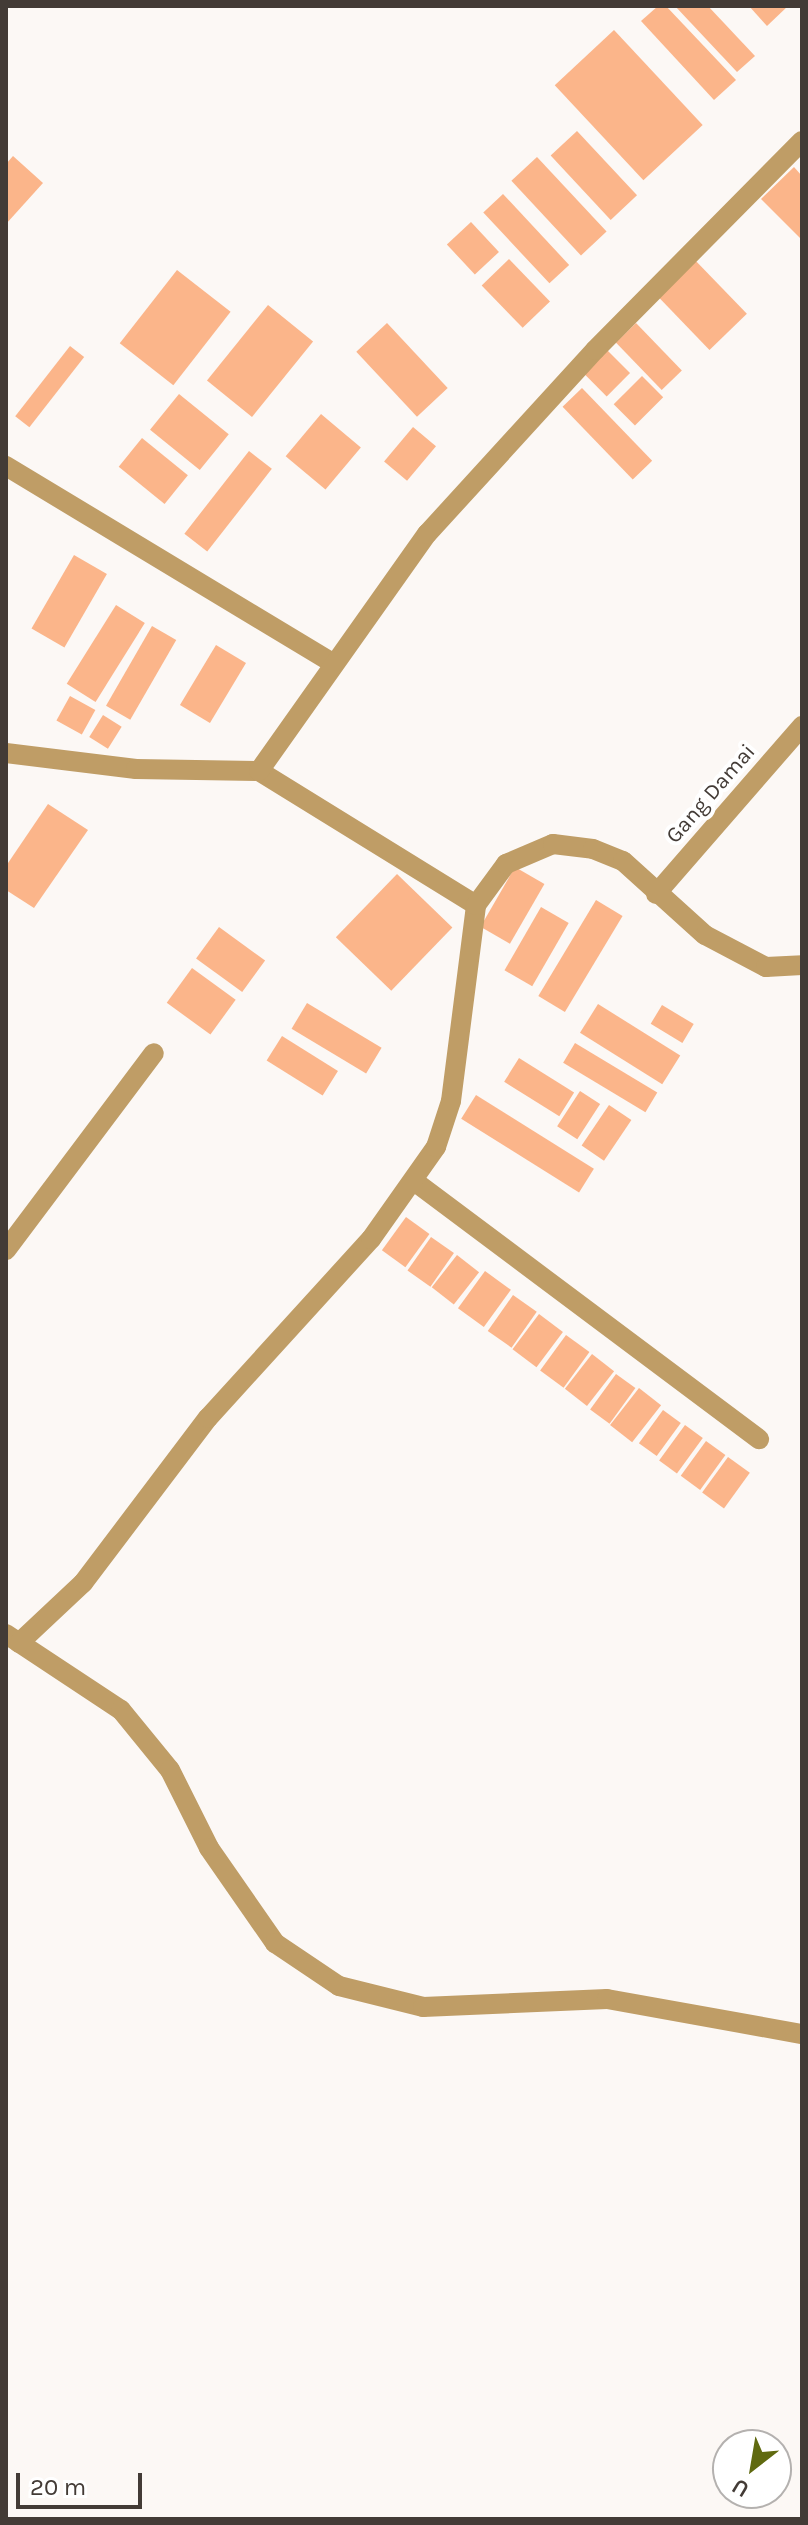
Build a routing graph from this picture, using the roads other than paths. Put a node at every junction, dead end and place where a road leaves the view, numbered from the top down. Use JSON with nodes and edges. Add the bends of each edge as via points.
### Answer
{"nodes":[{"id":1,"x":802,"y":141,"type":"edge"},
{"id":2,"x":6,"y":466,"type":"edge"},
{"id":3,"x":332,"y":663,"type":"junction"},
{"id":4,"x":802,"y":726,"type":"edge"},
{"id":5,"x":6,"y":753,"type":"edge"},
{"id":6,"x":259,"y":771,"type":"junction"},
{"id":7,"x":656,"y":894,"type":"junction"},
{"id":8,"x":476,"y":905,"type":"junction"},
{"id":9,"x":802,"y":965,"type":"edge"},
{"id":10,"x":154,"y":1053,"type":"dead end"},
{"id":11,"x":414,"y":1181,"type":"junction"},
{"id":12,"x":6,"y":1250,"type":"edge"},
{"id":13,"x":759,"y":1439,"type":"dead end"},
{"id":14,"x":13,"y":1639,"type":"edge"},
{"id":15,"x":802,"y":2034,"type":"edge"}],
"edges":[{"from":1,"to":3,"type":"street","via":[[595,350],[427,534]]},
{"from":2,"to":3,"type":"street"},
{"from":3,"to":6,"type":"street"},
{"from":4,"to":7,"type":"street","name":"Gang Damai"},
{"from":5,"to":6,"type":"street","via":[[136,769]]},
{"from":6,"to":8,"type":"street"},
{"from":7,"to":8,"type":"street","via":[[623,861],[553,844],[506,864]]},
{"from":7,"to":9,"type":"street","via":[[705,935],[766,967]]},
{"from":8,"to":11,"type":"street","via":[[451,1101]]},
{"from":10,"to":12,"type":"street"},
{"from":11,"to":13,"type":"street"},
{"from":11,"to":14,"type":"street","via":[[371,1239],[208,1418],[83,1583]]},
{"from":14,"to":15,"type":"street","via":[[121,1710],[170,1770],[209,1848],[275,1943],[339,1986],[423,2007],[607,1999]]}]}
